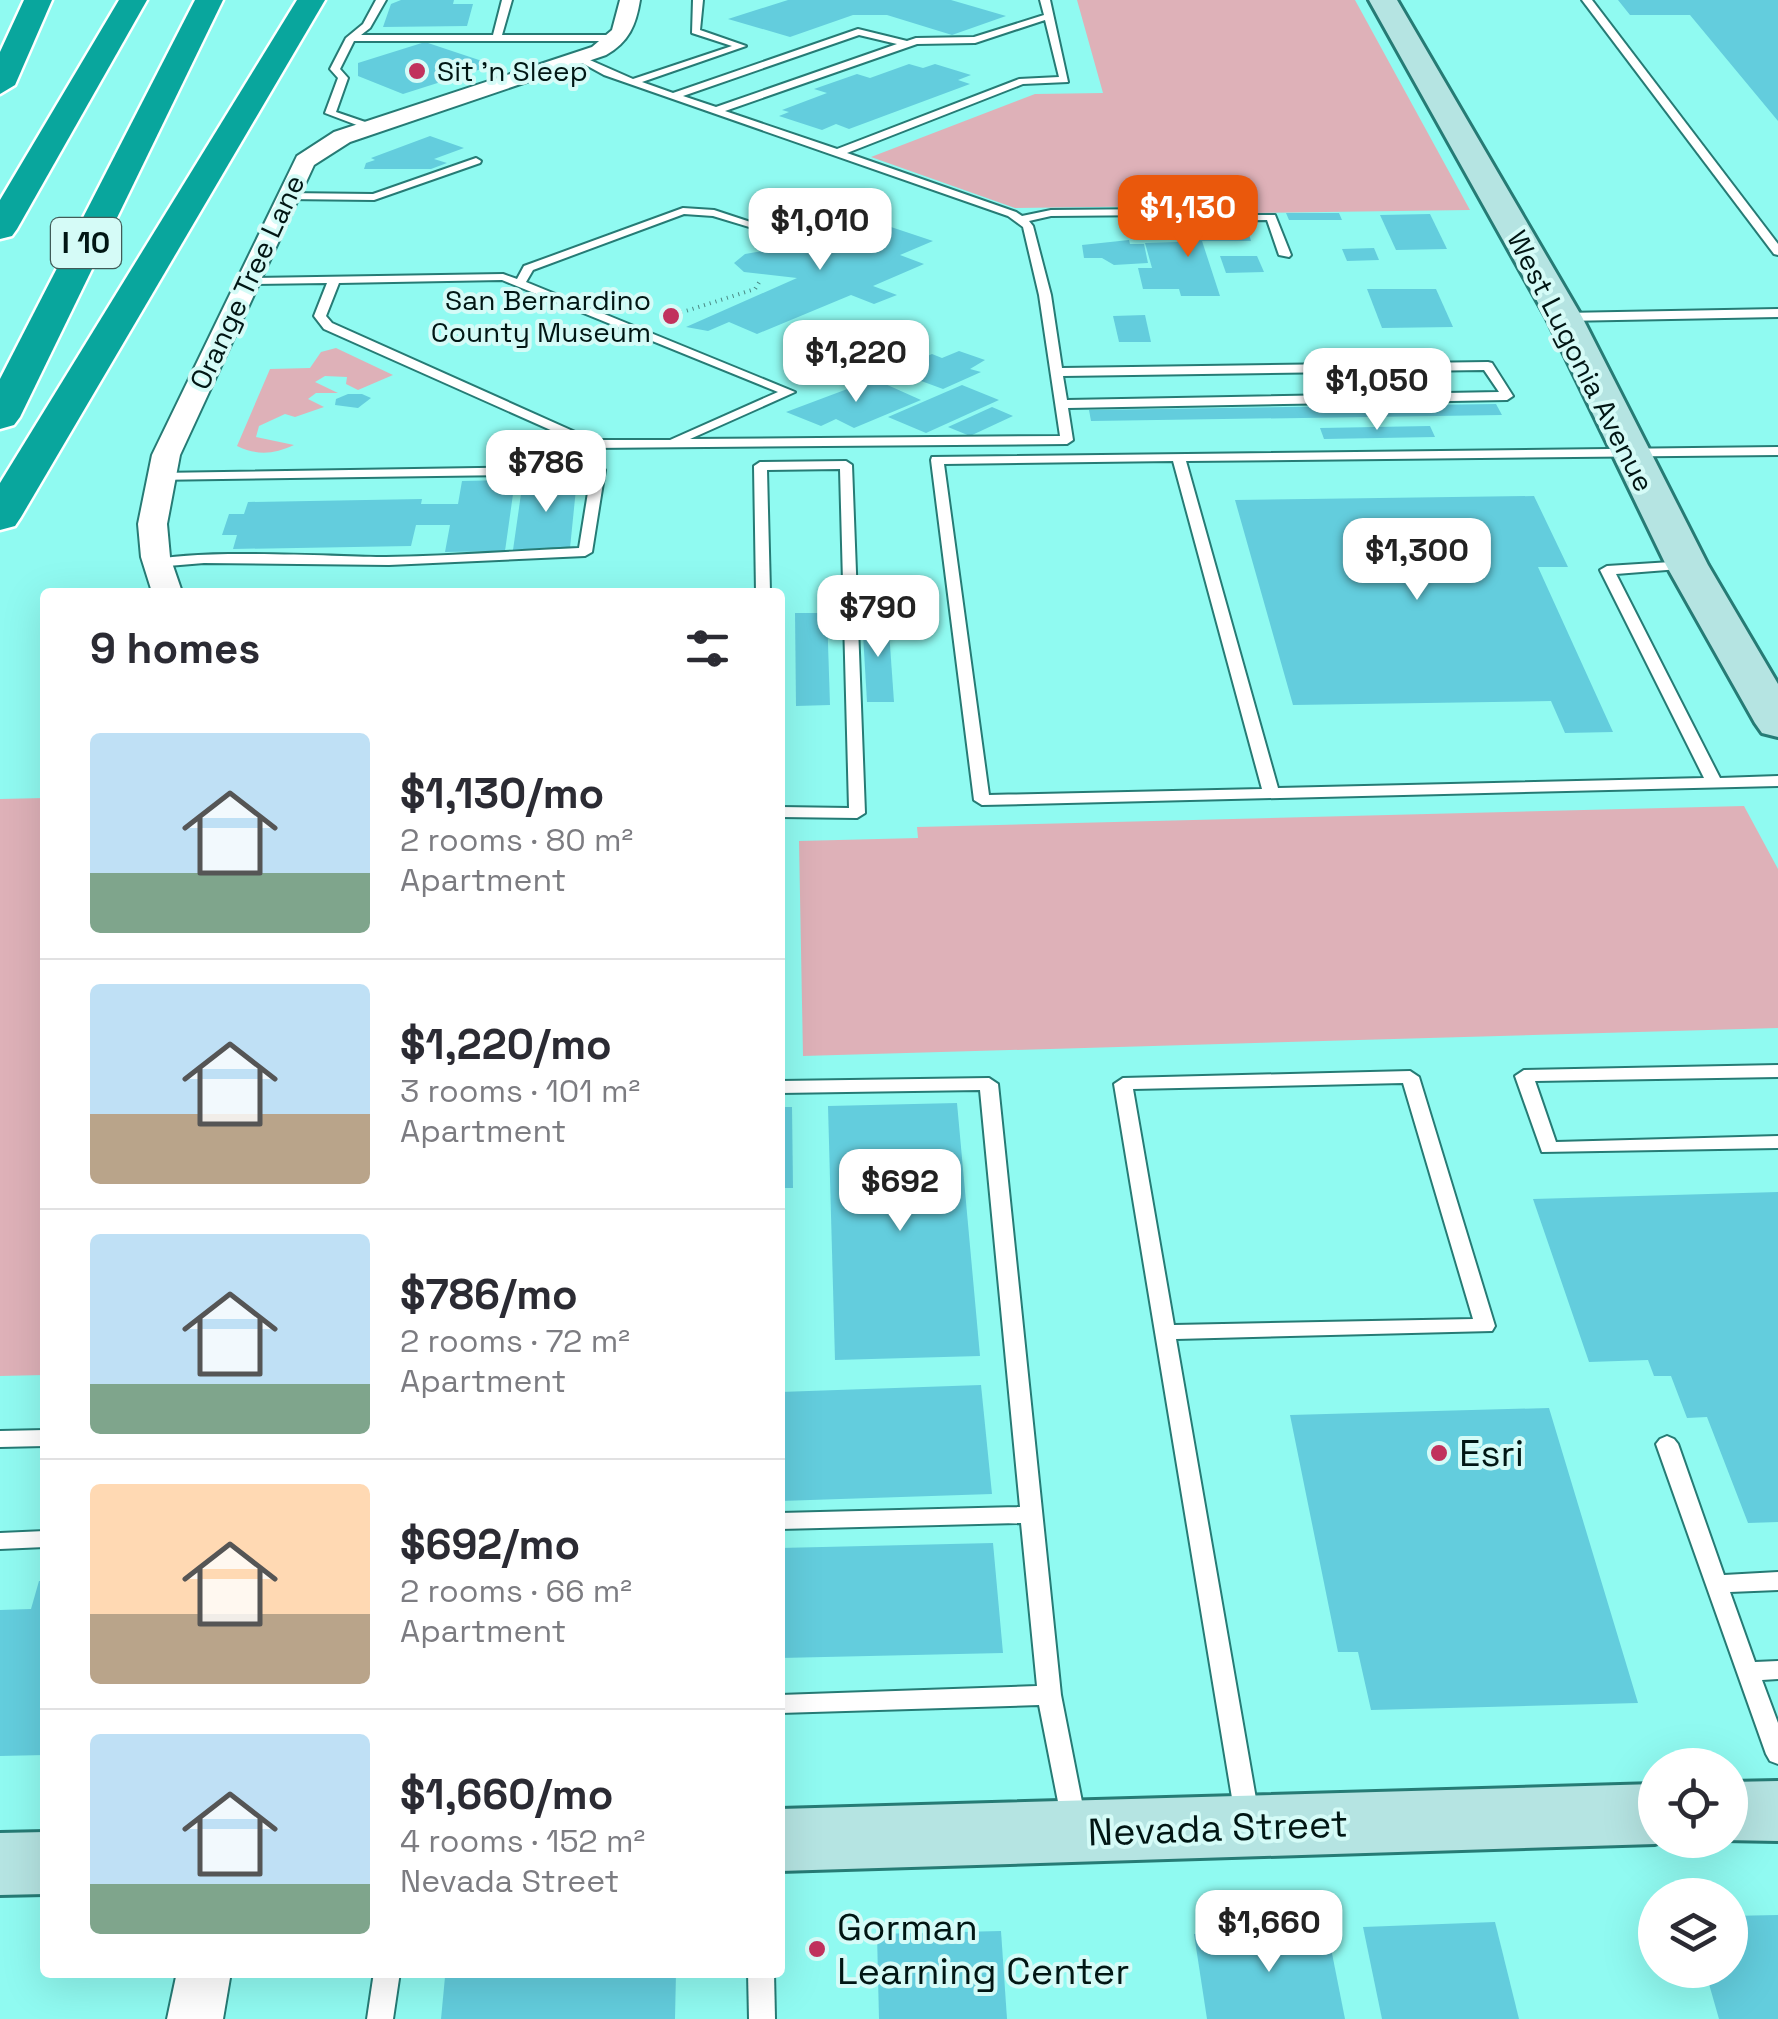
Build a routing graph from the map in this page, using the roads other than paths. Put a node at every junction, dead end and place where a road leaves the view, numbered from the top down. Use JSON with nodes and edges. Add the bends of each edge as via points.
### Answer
{"nodes":[{"id":1,"x":38,"y":0,"type":"edge"},
{"id":2,"x":134,"y":0,"type":"edge"},
{"id":3,"x":208,"y":0,"type":"edge"},
{"id":4,"x":311,"y":0,"type":"edge"},
{"id":5,"x":381,"y":0,"type":"edge"},
{"id":6,"x":507,"y":0,"type":"edge"},
{"id":7,"x":630,"y":0,"type":"edge"},
{"id":8,"x":698,"y":0,"type":"edge"},
{"id":9,"x":1046,"y":0,"type":"edge"},
{"id":10,"x":1383,"y":0,"type":"edge"},
{"id":11,"x":1587,"y":0,"type":"edge"},
{"id":12,"x":1050,"y":16,"type":"junction"},
{"id":13,"x":497,"y":36,"type":"junction"},
{"id":14,"x":352,"y":38,"type":"junction"},
{"id":15,"x":619,"y":38,"type":"junction"},
{"id":16,"x":908,"y":44,"type":"junction"},
{"id":17,"x":580,"y":59,"type":"junction"},
{"id":18,"x":633,"y":82,"type":"junction"},
{"id":19,"x":0,"y":85,"type":"edge"},
{"id":20,"x":673,"y":96,"type":"junction"},
{"id":21,"x":715,"y":111,"type":"junction"},
{"id":22,"x":370,"y":127,"type":"junction"},
{"id":23,"x":837,"y":154,"type":"junction"},
{"id":24,"x":476,"y":160,"type":"dead end"},
{"id":25,"x":285,"y":196,"type":"junction"},
{"id":26,"x":1020,"y":220,"type":"junction"},
{"id":27,"x":0,"y":229,"type":"edge"},
{"id":28,"x":769,"y":230,"type":"dead end"},
{"id":29,"x":1778,"y":252,"type":"edge"},
{"id":30,"x":1285,"y":255,"type":"dead end"},
{"id":31,"x":334,"y":280,"type":"junction"},
{"id":32,"x":246,"y":281,"type":"junction"},
{"id":33,"x":522,"y":282,"type":"junction"},
{"id":34,"x":1778,"y":313,"type":"edge"},
{"id":35,"x":1564,"y":317,"type":"junction"},
{"id":36,"x":1057,"y":372,"type":"junction"},
{"id":37,"x":1060,"y":404,"type":"junction"},
{"id":38,"x":0,"y":417,"type":"edge"},
{"id":39,"x":668,"y":444,"type":"junction"},
{"id":40,"x":1628,"y":452,"type":"junction"},
{"id":41,"x":1778,"y":452,"type":"edge"},
{"id":42,"x":1178,"y":457,"type":"junction"},
{"id":43,"x":158,"y":477,"type":"junction"},
{"id":44,"x":0,"y":517,"type":"edge"},
{"id":45,"x":156,"y":563,"type":"junction"},
{"id":46,"x":1686,"y":565,"type":"junction"},
{"id":47,"x":165,"y":588,"type":"edge"},
{"id":48,"x":762,"y":588,"type":"edge"},
{"id":49,"x":1778,"y":723,"type":"edge"},
{"id":50,"x":1778,"y":781,"type":"edge"},
{"id":51,"x":1714,"y":782,"type":"junction"},
{"id":52,"x":1271,"y":793,"type":"junction"},
{"id":53,"x":785,"y":812,"type":"edge"},
{"id":54,"x":1778,"y":1071,"type":"edge"},
{"id":55,"x":785,"y":1087,"type":"edge"},
{"id":56,"x":1778,"y":1142,"type":"edge"},
{"id":57,"x":1165,"y":1332,"type":"junction"},
{"id":58,"x":40,"y":1438,"type":"edge"},
{"id":59,"x":0,"y":1439,"type":"edge"},
{"id":60,"x":1668,"y":1444,"type":"dead end"},
{"id":61,"x":1031,"y":1514,"type":"junction"},
{"id":62,"x":785,"y":1521,"type":"edge"},
{"id":63,"x":40,"y":1540,"type":"edge"},
{"id":64,"x":0,"y":1541,"type":"edge"},
{"id":65,"x":1778,"y":1581,"type":"edge"},
{"id":66,"x":1716,"y":1584,"type":"junction"},
{"id":67,"x":1778,"y":1670,"type":"edge"},
{"id":68,"x":1746,"y":1671,"type":"junction"},
{"id":69,"x":1049,"y":1696,"type":"junction"},
{"id":70,"x":785,"y":1704,"type":"edge"},
{"id":71,"x":1778,"y":1754,"type":"edge"},
{"id":72,"x":1778,"y":1810,"type":"edge"},
{"id":73,"x":1748,"y":1811,"type":"edge"},
{"id":74,"x":1638,"y":1815,"type":"edge"},
{"id":75,"x":1249,"y":1827,"type":"junction"},
{"id":76,"x":1076,"y":1832,"type":"junction"},
{"id":77,"x":785,"y":1840,"type":"edge"},
{"id":78,"x":40,"y":1863,"type":"edge"},
{"id":79,"x":0,"y":1864,"type":"edge"},
{"id":80,"x":203,"y":1978,"type":"edge"},
{"id":81,"x":386,"y":1978,"type":"edge"},
{"id":82,"x":762,"y":1978,"type":"edge"},
{"id":83,"x":195,"y":2019,"type":"edge"},
{"id":84,"x":380,"y":2019,"type":"edge"},
{"id":85,"x":762,"y":2019,"type":"edge"}],
"edges":[{"from":1,"to":19,"type":"highway"},
{"from":2,"to":27,"type":"highway","number":"I 10"},
{"from":3,"to":38,"type":"highway","number":"I 10"},
{"from":4,"to":44,"type":"highway"},
{"from":5,"to":14,"type":"lane"},
{"from":6,"to":13,"type":"lane"},
{"from":7,"to":15,"type":"street"},
{"from":8,"to":18,"type":"lane","via":[[695,31],[741,46]]},
{"from":9,"to":12,"type":"lane"},
{"from":10,"to":35,"type":"street","name":"West Lugonia Avenue"},
{"from":11,"to":29,"type":"lane"},
{"from":12,"to":16,"type":"lane","via":[[975,40]]},
{"from":12,"to":23,"type":"lane","via":[[1065,80],[1022,81]]},
{"from":13,"to":14,"type":"lane"},
{"from":13,"to":15,"type":"lane"},
{"from":14,"to":22,"type":"lane","via":[[335,69],[343,78],[330,112]]},
{"from":15,"to":17,"type":"street","name":"Orange Tree Lane"},
{"from":16,"to":20,"type":"lane","via":[[858,32]]},
{"from":16,"to":21,"type":"lane"},
{"from":17,"to":18,"type":"lane"},
{"from":17,"to":22,"type":"street","name":"Orange Tree Lane"},
{"from":18,"to":20,"type":"lane"},
{"from":20,"to":21,"type":"lane"},
{"from":21,"to":23,"type":"lane"},
{"from":22,"to":25,"type":"street","name":"Orange Tree Lane","via":[[305,160]]},
{"from":23,"to":26,"type":"lane"},
{"from":24,"to":25,"type":"lane","via":[[374,196]]},
{"from":25,"to":32,"type":"street","name":"Orange Tree Lane"},
{"from":26,"to":30,"type":"lane","via":[[1050,213],[1271,217]]},
{"from":26,"to":36,"type":"lane","via":[[1028,226]]},
{"from":28,"to":33,"type":"lane","via":[[714,213],[667,214],[528,268]]},
{"from":31,"to":32,"type":"lane"},
{"from":31,"to":33,"type":"lane"},
{"from":31,"to":39,"type":"lane","via":[[320,316],[328,326],[592,444]]},
{"from":32,"to":43,"type":"street","name":"Orange Tree Lane"},
{"from":33,"to":39,"type":"lane","via":[[789,392]]},
{"from":34,"to":35,"type":"lane"},
{"from":35,"to":40,"type":"street","name":"West Lugonia Avenue"},
{"from":36,"to":37,"type":"lane"},
{"from":36,"to":37,"type":"lane","via":[[1488,366],[1507,396]]},
{"from":37,"to":39,"type":"lane","via":[[1067,440]]},
{"from":40,"to":41,"type":"lane"},
{"from":40,"to":42,"type":"lane"},
{"from":40,"to":46,"type":"street","name":"West Lugonia Avenue"},
{"from":42,"to":52,"type":"lane"},
{"from":42,"to":52,"type":"lane","via":[[937,460],[982,800]]},
{"from":43,"to":45,"type":"street","name":"Orange Tree Lane","via":[[151,500]]},
{"from":43,"to":45,"type":"lane","via":[[598,470],[585,552]]},
{"from":45,"to":47,"type":"street","name":"Orange Tree Lane"},
{"from":46,"to":49,"type":"street","name":"West Lugonia Avenue"},
{"from":46,"to":51,"type":"lane","via":[[1608,570]]},
{"from":48,"to":53,"type":"lane","via":[[760,466],[846,466],[858,813]]},
{"from":50,"to":51,"type":"lane"},
{"from":51,"to":52,"type":"lane"},
{"from":54,"to":56,"type":"lane","via":[[1524,1076],[1549,1148]]},
{"from":55,"to":61,"type":"lane","via":[[989,1084]]},
{"from":57,"to":57,"type":"lane","via":[[1122,1084],[1410,1077],[1485,1326]]},
{"from":57,"to":75,"type":"lane"},
{"from":58,"to":59,"type":"lane"},
{"from":60,"to":66,"type":"lane"},
{"from":61,"to":62,"type":"lane"},
{"from":61,"to":69,"type":"lane"},
{"from":63,"to":64,"type":"lane"},
{"from":65,"to":66,"type":"lane"},
{"from":66,"to":68,"type":"lane"},
{"from":67,"to":68,"type":"lane"},
{"from":68,"to":71,"type":"lane"},
{"from":69,"to":70,"type":"lane"},
{"from":69,"to":76,"type":"lane"},
{"from":72,"to":73,"type":"street"},
{"from":74,"to":75,"type":"street","name":"Nevada Street"},
{"from":75,"to":76,"type":"street","name":"Nevada Street"},
{"from":76,"to":77,"type":"street","name":"Nevada Street"},
{"from":78,"to":79,"type":"street"},
{"from":80,"to":83,"type":"street"},
{"from":81,"to":84,"type":"lane"},
{"from":82,"to":85,"type":"lane"}]}
